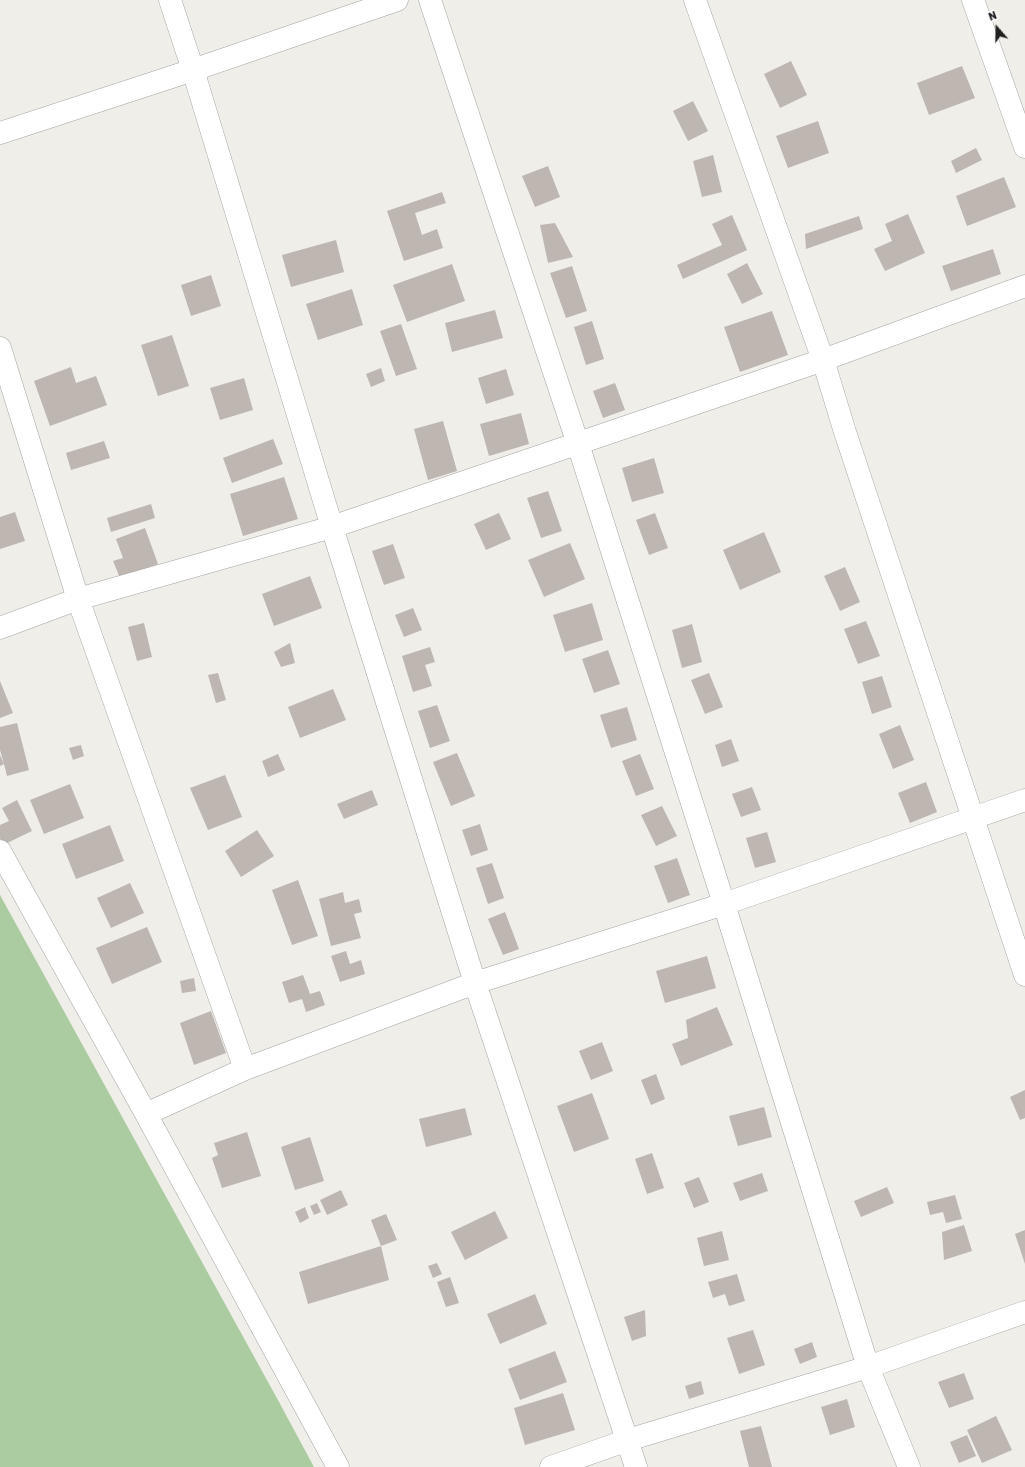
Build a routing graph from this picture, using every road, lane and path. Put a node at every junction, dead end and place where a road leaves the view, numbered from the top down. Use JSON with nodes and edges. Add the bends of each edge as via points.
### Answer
{"nodes":[{"id":1,"x":170,"y":0,"type":"edge"},
{"id":2,"x":397,"y":0,"type":"edge"},
{"id":3,"x":430,"y":0,"type":"edge"},
{"id":4,"x":696,"y":0,"type":"edge"},
{"id":5,"x":973,"y":0,"type":"edge"},
{"id":6,"x":193,"y":70,"type":"junction"},
{"id":7,"x":0,"y":133,"type":"edge"},
{"id":8,"x":1025,"y":147,"type":"edge"},
{"id":9,"x":1025,"y":286,"type":"edge"},
{"id":10,"x":0,"y":348,"type":"edge"},
{"id":11,"x":823,"y":360,"type":"junction"},
{"id":12,"x":578,"y":444,"type":"junction"},
{"id":13,"x":332,"y":527,"type":"junction"},
{"id":14,"x":78,"y":599,"type":"junction"},
{"id":15,"x":0,"y":628,"type":"edge"},
{"id":16,"x":1025,"y":800,"type":"edge"},
{"id":17,"x":973,"y":817,"type":"junction"},
{"id":18,"x":0,"y":851,"type":"edge"},
{"id":19,"x":724,"y":904,"type":"junction"},
{"id":20,"x":1025,"y":975,"type":"edge"},
{"id":21,"x":475,"y":983,"type":"junction"},
{"id":22,"x":245,"y":1070,"type":"junction"},
{"id":23,"x":146,"y":1114,"type":"junction"},
{"id":24,"x":1025,"y":1312,"type":"edge"},
{"id":25,"x":868,"y":1367,"type":"junction"},
{"id":26,"x":628,"y":1440,"type":"junction"},
{"id":27,"x":338,"y":1467,"type":"edge"},
{"id":28,"x":551,"y":1467,"type":"edge"},
{"id":29,"x":636,"y":1467,"type":"edge"},
{"id":30,"x":909,"y":1467,"type":"edge"}],
"edges":[{"from":1,"to":6,"type":"street"},
{"from":2,"to":6,"type":"street"},
{"from":3,"to":12,"type":"street"},
{"from":4,"to":11,"type":"street"},
{"from":5,"to":8,"type":"street"},
{"from":6,"to":7,"type":"street"},
{"from":6,"to":13,"type":"street"},
{"from":9,"to":11,"type":"street"},
{"from":10,"to":14,"type":"street"},
{"from":11,"to":12,"type":"street"},
{"from":11,"to":17,"type":"street"},
{"from":12,"to":13,"type":"street"},
{"from":12,"to":19,"type":"street"},
{"from":13,"to":14,"type":"street"},
{"from":13,"to":21,"type":"street"},
{"from":14,"to":15,"type":"street"},
{"from":14,"to":22,"type":"street"},
{"from":16,"to":17,"type":"street"},
{"from":17,"to":19,"type":"street"},
{"from":17,"to":20,"type":"street"},
{"from":18,"to":23,"type":"street"},
{"from":19,"to":21,"type":"street"},
{"from":19,"to":25,"type":"street"},
{"from":21,"to":22,"type":"street"},
{"from":21,"to":26,"type":"street"},
{"from":22,"to":23,"type":"street"},
{"from":23,"to":27,"type":"street"},
{"from":24,"to":25,"type":"street"},
{"from":25,"to":26,"type":"street"},
{"from":25,"to":30,"type":"street"},
{"from":26,"to":28,"type":"street"},
{"from":26,"to":29,"type":"street"}]}
